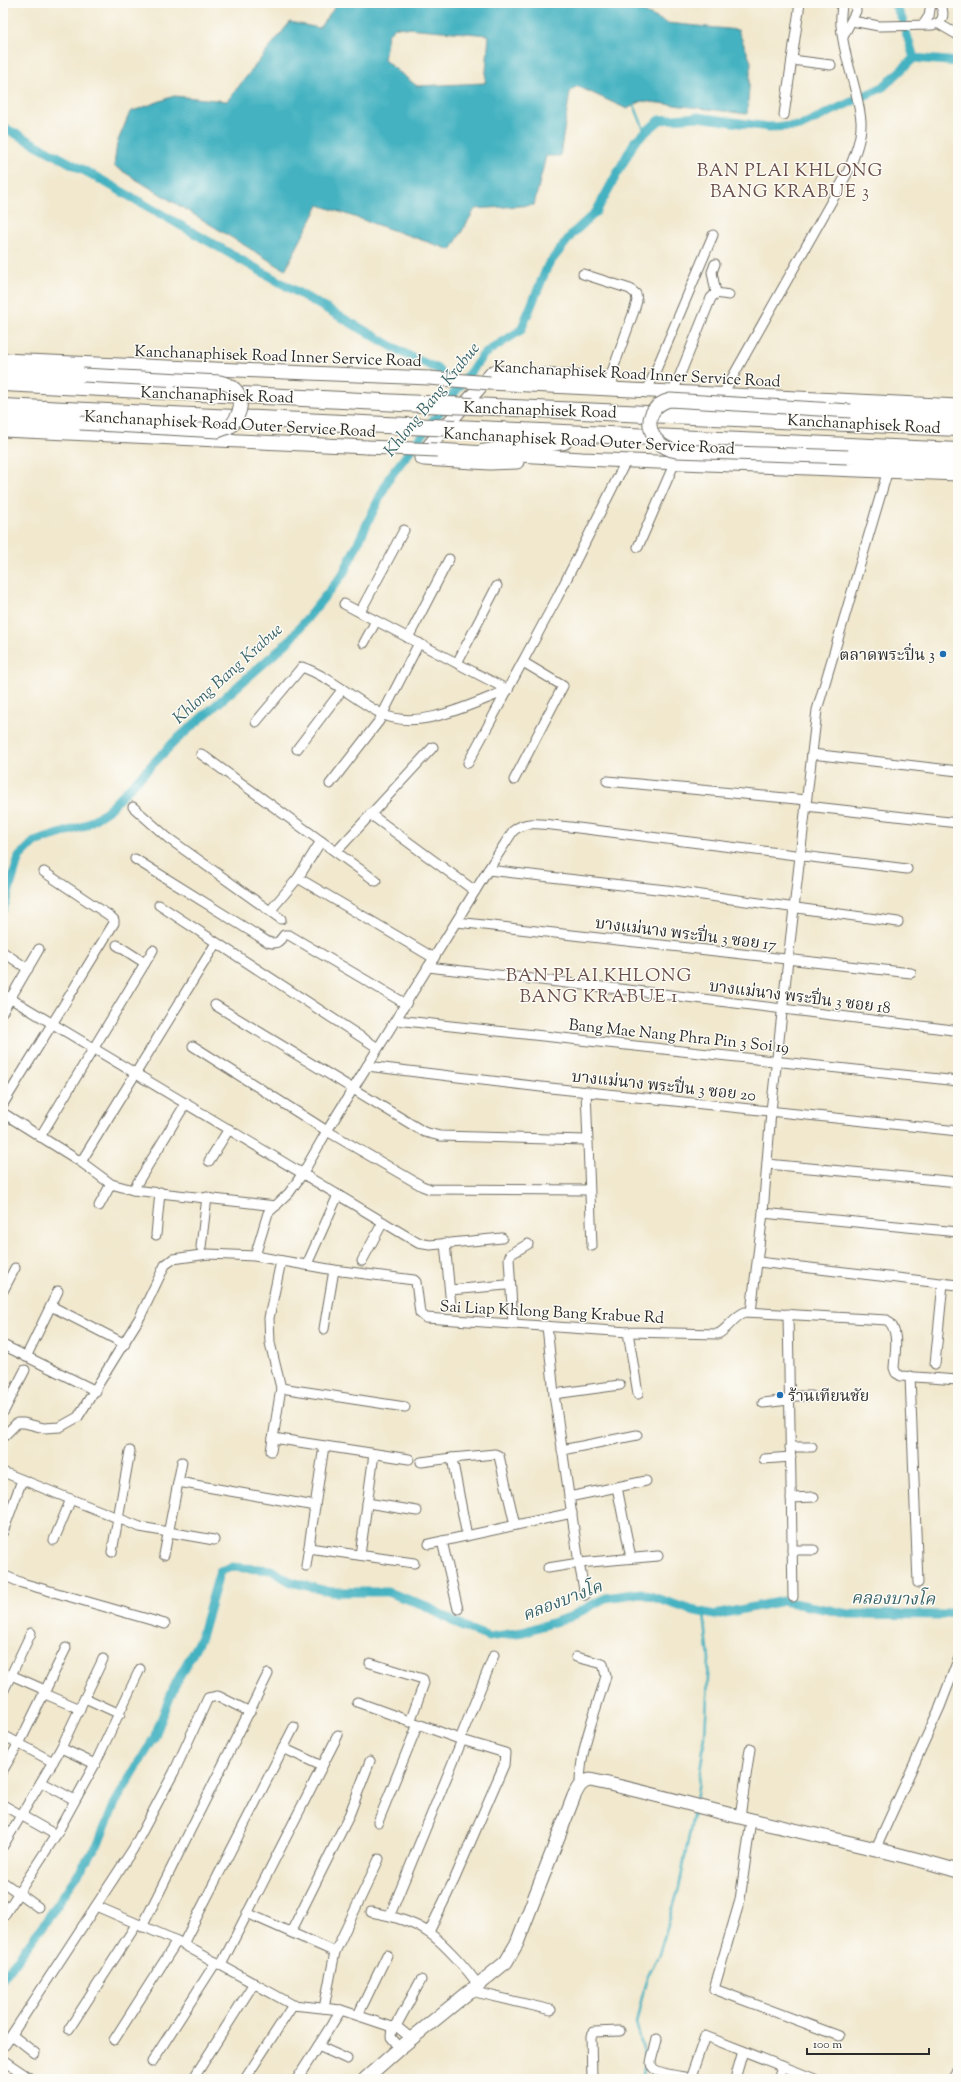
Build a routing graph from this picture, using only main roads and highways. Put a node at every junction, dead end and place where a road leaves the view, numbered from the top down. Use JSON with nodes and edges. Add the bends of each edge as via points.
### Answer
{"nodes":[{"id":1,"x":3,"y":360,"type":"edge"},
{"id":2,"x":3,"y":372,"type":"edge"},
{"id":3,"x":3,"y":383,"type":"edge"},
{"id":4,"x":631,"y":390,"type":"junction"},
{"id":5,"x":958,"y":406,"type":"edge"},
{"id":6,"x":3,"y":407,"type":"edge"},
{"id":7,"x":958,"y":416,"type":"edge"},
{"id":8,"x":3,"y":419,"type":"edge"},
{"id":9,"x":958,"y":428,"type":"edge"},
{"id":10,"x":3,"y":430,"type":"edge"},
{"id":11,"x":601,"y":435,"type":"junction"},
{"id":12,"x":958,"y":451,"type":"edge"},
{"id":13,"x":482,"y":453,"type":"junction"},
{"id":14,"x":548,"y":457,"type":"junction"},
{"id":15,"x":958,"y":463,"type":"edge"},
{"id":16,"x":958,"y":474,"type":"edge"},
{"id":17,"x":958,"y":1871,"type":"edge"},
{"id":18,"x":365,"y":2079,"type":"edge"}],
"edges":[{"from":1,"to":4,"type":"main road","name":"Kanchanaphisek Road Inner Service Road","bridge":true,"via":[[429,378]]},
{"from":2,"to":8,"type":"main road","bridge":true,"via":[[220,382],[236,391],[240,408],[231,426],[218,431]]},
{"from":3,"to":9,"type":"highway","name":"Kanchanaphisek Road","bridge":true},
{"from":4,"to":5,"type":"main road","name":"Kanchanaphisek Road Inner Service Road"},
{"from":4,"to":14,"type":"main road","via":[[588,378],[493,372],[421,455],[424,459],[500,463]]},
{"from":6,"to":11,"type":"highway","name":"Kanchanaphisek Road","bridge":true},
{"from":7,"to":15,"type":"main road","bridge":true,"via":[[670,400],[654,410],[650,421],[654,439],[661,446],[676,451]]},
{"from":10,"to":13,"type":"main road","name":"Kanchanaphisek Road Outer Service Road","bridge":true},
{"from":11,"to":12,"type":"highway","name":"Kanchanaphisek Road"},
{"from":11,"to":13,"type":"highway"},
{"from":13,"to":14,"type":"main road","name":"Kanchanaphisek Road Outer Service Road"},
{"from":14,"to":16,"type":"main road","name":"Kanchanaphisek Road Outer Service Road"},
{"from":17,"to":18,"type":"main road","via":[[876,1848],[746,1818],[637,1789],[590,1780],[580,1784],[517,1943],[506,1962]]}]}
